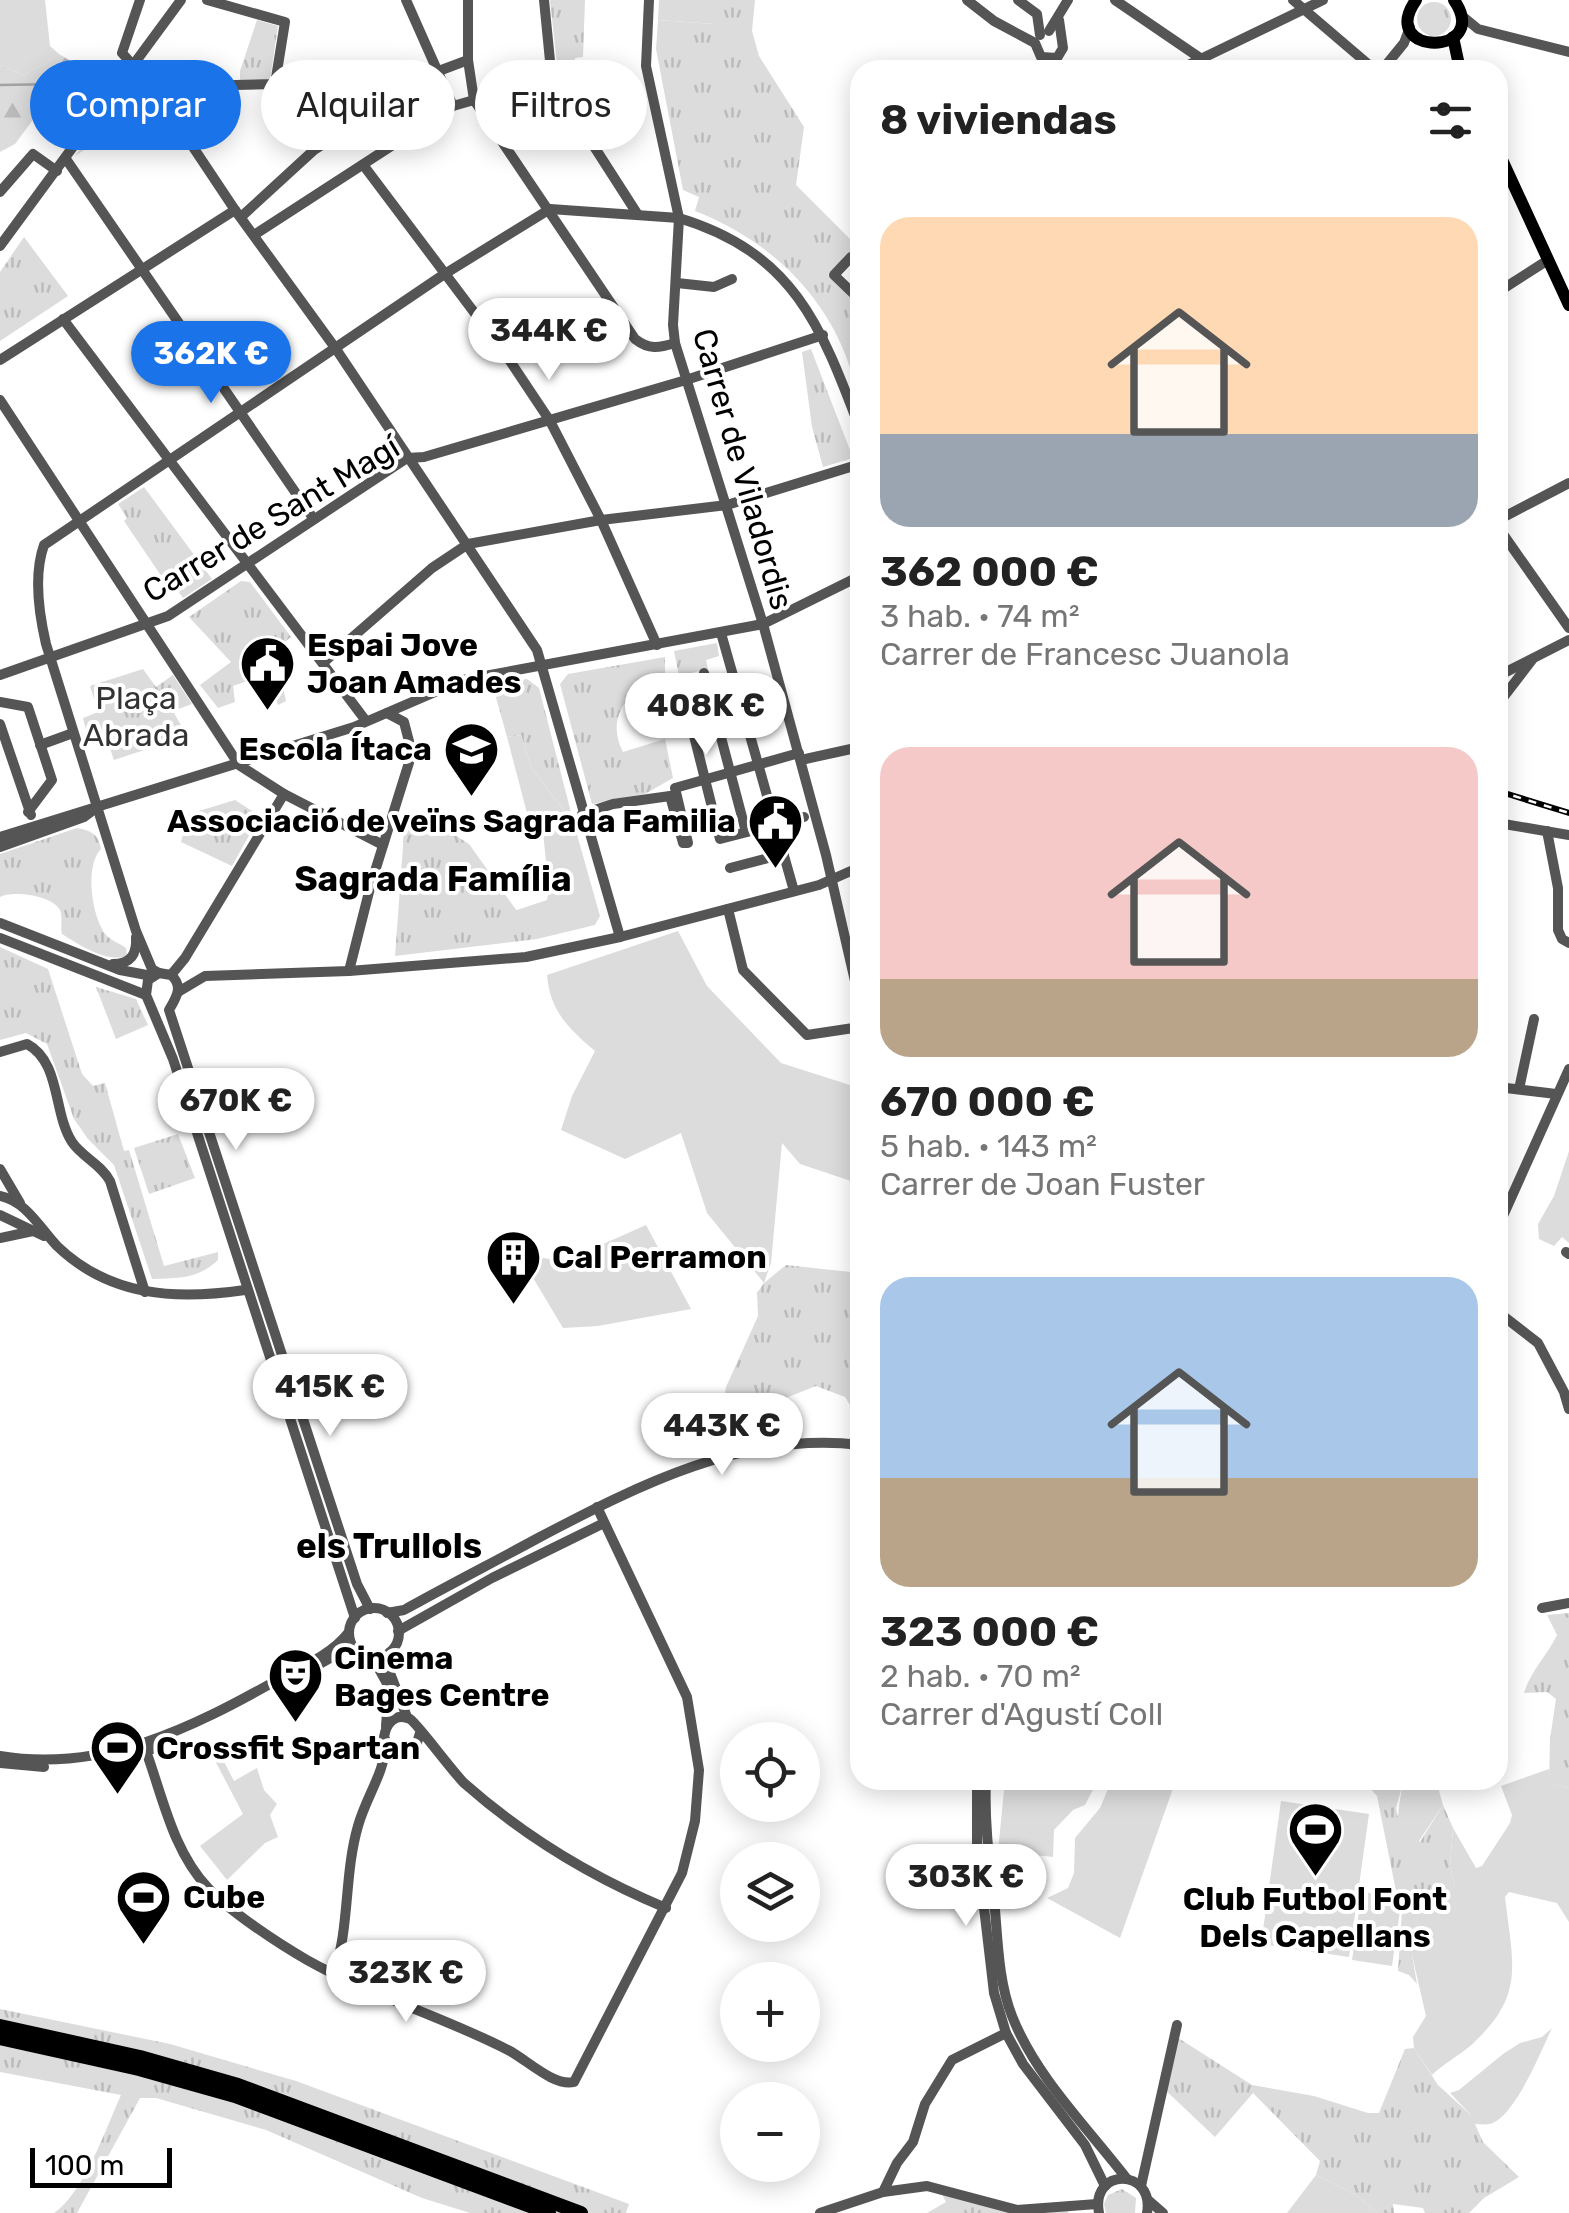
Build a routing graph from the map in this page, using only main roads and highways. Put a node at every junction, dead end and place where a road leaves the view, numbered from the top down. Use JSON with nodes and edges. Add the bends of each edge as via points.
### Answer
{"nodes":[{"id":1,"x":1416,"y":0,"type":"edge"},
{"id":2,"x":1458,"y":5,"type":"edge"},
{"id":3,"x":1455,"y":35,"type":"junction"},
{"id":4,"x":1435,"y":44,"type":"junction"},
{"id":5,"x":1451,"y":60,"type":"edge"},
{"id":6,"x":1458,"y":60,"type":"edge"},
{"id":7,"x":1508,"y":175,"type":"edge"},
{"id":8,"x":1569,"y":305,"type":"edge"},
{"id":9,"x":0,"y":2026,"type":"edge"},
{"id":10,"x":0,"y":2038,"type":"edge"},
{"id":11,"x":548,"y":2213,"type":"edge"},
{"id":12,"x":581,"y":2213,"type":"edge"}],
"edges":[{"from":1,"to":4,"type":"main road","via":[[1410,28]]},
{"from":2,"to":3,"type":"main road"},
{"from":3,"to":4,"type":"main road"},
{"from":3,"to":6,"type":"main road"},
{"from":4,"to":5,"type":"main road"},
{"from":7,"to":8,"type":"main road"},
{"from":9,"to":12,"type":"highway","via":[[238,2086]]},
{"from":10,"to":11,"type":"highway","via":[[235,2096]]}]}
